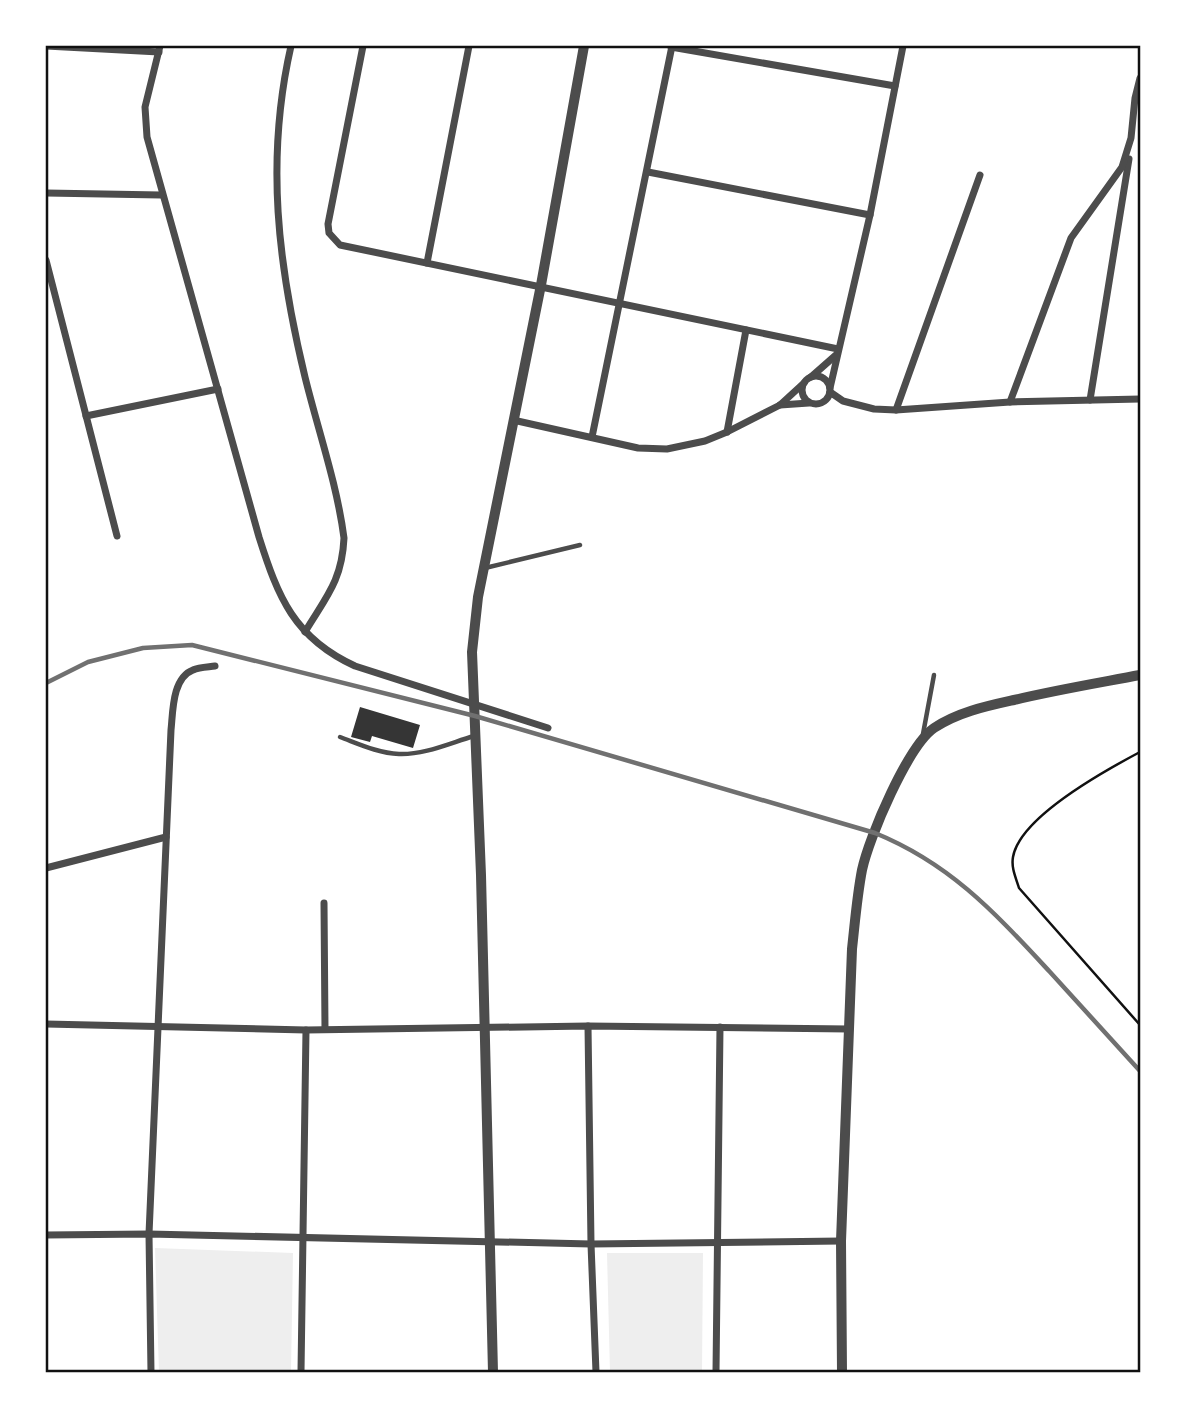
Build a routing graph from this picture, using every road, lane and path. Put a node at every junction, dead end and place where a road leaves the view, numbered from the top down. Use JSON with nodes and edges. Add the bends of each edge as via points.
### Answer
{"nodes":[{"id":1,"x":46,"y":46,"type":"edge"},
{"id":2,"x":291,"y":46,"type":"edge"},
{"id":3,"x":363,"y":46,"type":"edge"},
{"id":4,"x":469,"y":46,"type":"edge"},
{"id":5,"x":584,"y":46,"type":"edge"},
{"id":6,"x":672,"y":46,"type":"edge"},
{"id":7,"x":903,"y":46,"type":"edge"},
{"id":8,"x":160,"y":49,"type":"edge"},
{"id":9,"x":1140,"y":78,"type":"edge"},
{"id":10,"x":895,"y":86,"type":"junction"},
{"id":11,"x":1131,"y":138,"type":"junction"},
{"id":12,"x":648,"y":172,"type":"junction"},
{"id":13,"x":980,"y":175,"type":"dead end"},
{"id":14,"x":46,"y":192,"type":"edge"},
{"id":15,"x":161,"y":195,"type":"junction"},
{"id":16,"x":870,"y":215,"type":"junction"},
{"id":17,"x":46,"y":260,"type":"edge"},
{"id":18,"x":427,"y":263,"type":"junction"},
{"id":19,"x":541,"y":285,"type":"junction"},
{"id":20,"x":621,"y":303,"type":"junction"},
{"id":21,"x":746,"y":330,"type":"junction"},
{"id":22,"x":837,"y":352,"type":"junction"},
{"id":23,"x":811,"y":377,"type":"junction"},
{"id":24,"x":804,"y":383,"type":"junction"},
{"id":25,"x":218,"y":389,"type":"junction"},
{"id":26,"x":830,"y":390,"type":"junction"},
{"id":27,"x":1140,"y":399,"type":"edge"},
{"id":28,"x":1090,"y":400,"type":"junction"},
{"id":29,"x":843,"y":401,"type":"junction"},
{"id":30,"x":1010,"y":402,"type":"junction"},
{"id":31,"x":809,"y":403,"type":"junction"},
{"id":32,"x":822,"y":403,"type":"junction"},
{"id":33,"x":780,"y":405,"type":"junction"},
{"id":34,"x":897,"y":410,"type":"junction"},
{"id":35,"x":86,"y":416,"type":"junction"},
{"id":36,"x":513,"y":420,"type":"junction"},
{"id":37,"x":727,"y":432,"type":"junction"},
{"id":38,"x":592,"y":437,"type":"junction"},
{"id":39,"x":117,"y":536,"type":"dead end"},
{"id":40,"x":580,"y":545,"type":"dead end"},
{"id":41,"x":484,"y":568,"type":"junction"},
{"id":42,"x":305,"y":632,"type":"junction"},
{"id":43,"x":215,"y":666,"type":"dead end"},
{"id":44,"x":933,"y":675,"type":"dead end"},
{"id":45,"x":1140,"y":675,"type":"edge"},
{"id":46,"x":474,"y":703,"type":"junction"},
{"id":47,"x":548,"y":728,"type":"dead end"},
{"id":48,"x":475,"y":736,"type":"junction"},
{"id":49,"x":340,"y":737,"type":"dead end"},
{"id":50,"x":922,"y":738,"type":"junction"},
{"id":51,"x":1140,"y":752,"type":"edge"},
{"id":52,"x":166,"y":837,"type":"junction"},
{"id":53,"x":46,"y":868,"type":"edge"},
{"id":54,"x":324,"y":903,"type":"dead end"},
{"id":55,"x":46,"y":1024,"type":"edge"},
{"id":56,"x":1140,"y":1024,"type":"edge"},
{"id":57,"x":588,"y":1026,"type":"junction"},
{"id":58,"x":159,"y":1027,"type":"junction"},
{"id":59,"x":720,"y":1027,"type":"junction"},
{"id":60,"x":486,"y":1028,"type":"junction"},
{"id":61,"x":325,"y":1029,"type":"junction"},
{"id":62,"x":849,"y":1029,"type":"junction"},
{"id":63,"x":306,"y":1030,"type":"junction"},
{"id":64,"x":149,"y":1234,"type":"junction"},
{"id":65,"x":46,"y":1235,"type":"edge"},
{"id":66,"x":301,"y":1238,"type":"junction"},
{"id":67,"x":491,"y":1241,"type":"junction"},
{"id":68,"x":841,"y":1241,"type":"junction"},
{"id":69,"x":718,"y":1242,"type":"junction"},
{"id":70,"x":591,"y":1244,"type":"junction"},
{"id":71,"x":151,"y":1373,"type":"edge"},
{"id":72,"x":301,"y":1373,"type":"edge"},
{"id":73,"x":494,"y":1373,"type":"edge"},
{"id":74,"x":596,"y":1373,"type":"edge"},
{"id":75,"x":716,"y":1373,"type":"edge"},
{"id":76,"x":842,"y":1373,"type":"edge"}],
"edges":[{"from":1,"to":8,"type":"street"},
{"from":2,"to":42,"type":"street","via":[[276,146],[281,257],[344,538],[336,581]]},
{"from":3,"to":18,"type":"street","via":[[329,233],[348,248]]},
{"from":4,"to":18,"type":"street"},
{"from":5,"to":19,"type":"street"},
{"from":6,"to":10,"type":"street"},
{"from":6,"to":12,"type":"street"},
{"from":7,"to":10,"type":"street"},
{"from":8,"to":15,"type":"street","via":[[144,116]]},
{"from":9,"to":11,"type":"street"},
{"from":10,"to":16,"type":"street"},
{"from":11,"to":28,"type":"street"},
{"from":11,"to":30,"type":"street","via":[[1122,167],[1071,238]]},
{"from":12,"to":16,"type":"street"},
{"from":12,"to":20,"type":"street"},
{"from":13,"to":34,"type":"street"},
{"from":14,"to":15,"type":"street"},
{"from":15,"to":25,"type":"street"},
{"from":16,"to":22,"type":"street"},
{"from":17,"to":35,"type":"street"},
{"from":18,"to":19,"type":"street"},
{"from":19,"to":20,"type":"street"},
{"from":19,"to":36,"type":"street"},
{"from":20,"to":21,"type":"street"},
{"from":20,"to":38,"type":"street"},
{"from":21,"to":22,"type":"street"},
{"from":21,"to":37,"type":"street"},
{"from":22,"to":23,"type":"street"},
{"from":22,"to":26,"type":"street"},
{"from":23,"to":24,"type":"street"},
{"from":23,"to":26,"type":"street","via":[[820,377]]},
{"from":24,"to":31,"type":"street","via":[[802,392]]},
{"from":24,"to":33,"type":"street"},
{"from":25,"to":35,"type":"street"},
{"from":25,"to":42,"type":"street","via":[[270,571],[283,603]]},
{"from":26,"to":29,"type":"street"},
{"from":26,"to":32,"type":"street"},
{"from":27,"to":28,"type":"street"},
{"from":28,"to":30,"type":"street"},
{"from":29,"to":32,"type":"street"},
{"from":29,"to":34,"type":"street"},
{"from":30,"to":34,"type":"street"},
{"from":31,"to":32,"type":"street"},
{"from":31,"to":33,"type":"street"},
{"from":33,"to":37,"type":"street"},
{"from":35,"to":39,"type":"street"},
{"from":36,"to":38,"type":"street"},
{"from":36,"to":41,"type":"street"},
{"from":37,"to":38,"type":"street","via":[[667,449],[638,448]]},
{"from":40,"to":41,"type":"lane"},
{"from":41,"to":46,"type":"street","via":[[472,652]]},
{"from":42,"to":46,"type":"street","via":[[323,649],[355,666]]},
{"from":43,"to":52,"type":"street","via":[[194,669],[180,681],[173,710]]},
{"from":44,"to":50,"type":"lane"},
{"from":45,"to":50,"type":"street","via":[[979,708],[955,716]]},
{"from":46,"to":47,"type":"street"},
{"from":46,"to":48,"type":"street"},
{"from":48,"to":49,"type":"lane","via":[[399,754]]},
{"from":48,"to":60,"type":"street"},
{"from":50,"to":62,"type":"street","via":[[898,778],[863,866],[852,949]]},
{"from":51,"to":56,"type":"path","via":[[1036,820],[1013,857],[1019,888]]},
{"from":52,"to":53,"type":"street"},
{"from":52,"to":58,"type":"street"},
{"from":54,"to":61,"type":"street"},
{"from":55,"to":58,"type":"street"},
{"from":57,"to":59,"type":"street"},
{"from":57,"to":60,"type":"street"},
{"from":57,"to":70,"type":"street"},
{"from":58,"to":63,"type":"street"},
{"from":58,"to":64,"type":"street"},
{"from":59,"to":62,"type":"street"},
{"from":59,"to":69,"type":"street"},
{"from":60,"to":61,"type":"street"},
{"from":60,"to":67,"type":"street"},
{"from":61,"to":63,"type":"street"},
{"from":62,"to":68,"type":"street"},
{"from":63,"to":66,"type":"street"},
{"from":64,"to":65,"type":"street"},
{"from":64,"to":66,"type":"street"},
{"from":64,"to":71,"type":"street"},
{"from":66,"to":67,"type":"street"},
{"from":66,"to":72,"type":"street"},
{"from":67,"to":70,"type":"street"},
{"from":67,"to":73,"type":"street"},
{"from":68,"to":69,"type":"street"},
{"from":68,"to":76,"type":"street"},
{"from":69,"to":70,"type":"street"},
{"from":69,"to":75,"type":"street"},
{"from":70,"to":74,"type":"street"}]}
